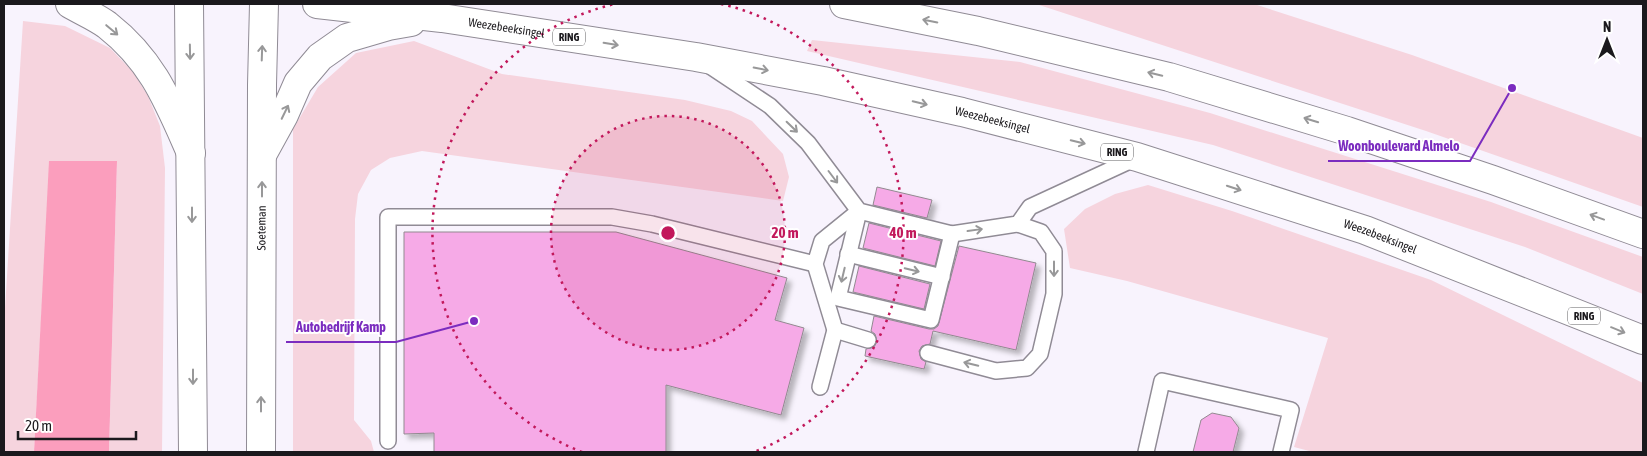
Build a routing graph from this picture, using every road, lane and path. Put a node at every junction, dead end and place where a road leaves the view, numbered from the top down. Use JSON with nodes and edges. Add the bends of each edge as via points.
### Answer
{"nodes":[{"id":1,"x":70,"y":4,"type":"edge"},
{"id":2,"x":189,"y":4,"type":"edge"},
{"id":3,"x":264,"y":4,"type":"edge"},
{"id":4,"x":316,"y":4,"type":"edge"},
{"id":5,"x":844,"y":4,"type":"edge"},
{"id":6,"x":442,"y":18,"type":"junction"},
{"id":7,"x":696,"y":56,"type":"junction"},
{"id":8,"x":191,"y":152,"type":"junction"},
{"id":9,"x":262,"y":154,"type":"junction"},
{"id":10,"x":1137,"y":157,"type":"junction"},
{"id":11,"x":859,"y":211,"type":"junction"},
{"id":12,"x":1018,"y":224,"type":"junction"},
{"id":13,"x":952,"y":234,"type":"junction"},
{"id":14,"x":1643,"y":234,"type":"edge"},
{"id":15,"x":848,"y":254,"type":"junction"},
{"id":16,"x":815,"y":264,"type":"junction"},
{"id":17,"x":942,"y":277,"type":"junction"},
{"id":18,"x":835,"y":330,"type":"junction"},
{"id":19,"x":868,"y":340,"type":"dead end"},
{"id":20,"x":1643,"y":340,"type":"edge"},
{"id":21,"x":928,"y":353,"type":"dead end"},
{"id":22,"x":820,"y":387,"type":"dead end"},
{"id":23,"x":388,"y":441,"type":"dead end"},
{"id":24,"x":194,"y":452,"type":"edge"},
{"id":25,"x":261,"y":452,"type":"edge"},
{"id":26,"x":1146,"y":452,"type":"edge"},
{"id":27,"x":1281,"y":452,"type":"edge"}],
"edges":[{"from":1,"to":8,"type":"main road","one_way":true,"via":[[106,24],[149,68],[164,92]]},
{"from":2,"to":8,"type":"main road","one_way":true},
{"from":9,"to":3,"type":"main road","name":"Soeteman","one_way":true},
{"from":4,"to":6,"type":"main road","name":"Weezebeeksingel","number":"RING"},
{"from":14,"to":5,"type":"main road","one_way":true,"via":[[1347,131],[1169,78],[978,31]]},
{"from":6,"to":7,"type":"main road","name":"Weezebeeksingel","number":"RING","one_way":true},
{"from":9,"to":6,"type":"main road","one_way":true,"via":[[298,83],[320,56],[347,38],[388,26]]},
{"from":7,"to":10,"type":"main road","name":"Weezebeeksingel","number":"RING","one_way":true,"via":[[962,112]]},
{"from":7,"to":11,"type":"lane","one_way":true,"via":[[770,106],[808,143]]},
{"from":8,"to":24,"type":"main road","one_way":true},
{"from":25,"to":9,"type":"main road","name":"Soeteman","one_way":true},
{"from":10,"to":12,"type":"lane","via":[[1030,207]]},
{"from":10,"to":20,"type":"main road","name":"Weezebeeksingel","number":"RING","one_way":true,"via":[[1365,230]]},
{"from":11,"to":13,"type":"lane"},
{"from":11,"to":15,"type":"lane"},
{"from":11,"to":16,"type":"lane","via":[[822,241]]},
{"from":13,"to":12,"type":"lane","one_way":true},
{"from":12,"to":21,"type":"lane","one_way":true,"via":[[1041,232],[1054,250],[1054,294],[1040,354],[1027,368],[996,371]]},
{"from":13,"to":17,"type":"lane"},
{"from":15,"to":17,"type":"lane","one_way":true},
{"from":15,"to":17,"type":"lane","one_way":true,"via":[[838,298],[931,320]]},
{"from":16,"to":18,"type":"lane"},
{"from":16,"to":23,"type":"lane","via":[[612,217],[388,217]]},
{"from":18,"to":19,"type":"lane"},
{"from":18,"to":22,"type":"lane"},
{"from":26,"to":27,"type":"lane","via":[[1162,381],[1290,410]]}]}
